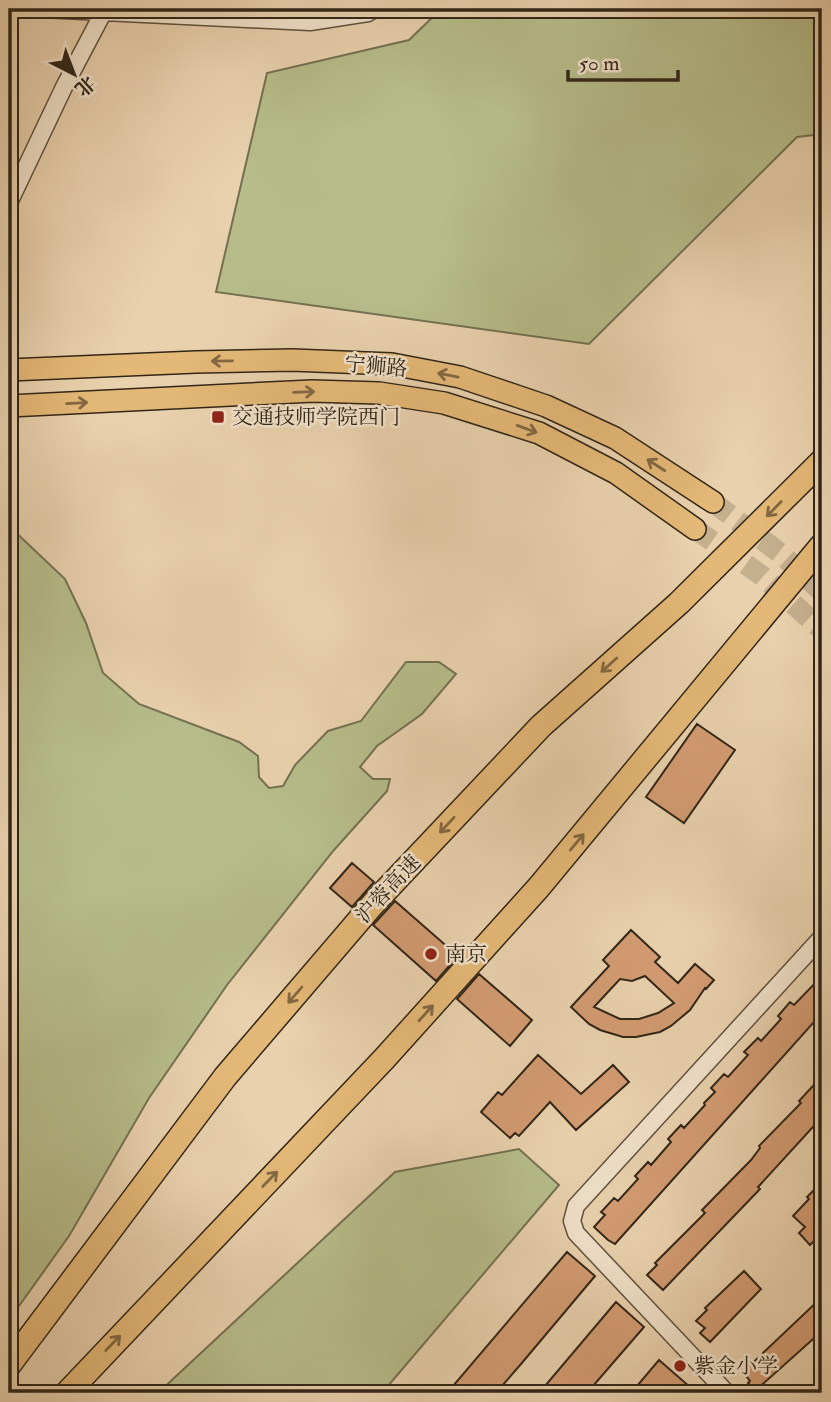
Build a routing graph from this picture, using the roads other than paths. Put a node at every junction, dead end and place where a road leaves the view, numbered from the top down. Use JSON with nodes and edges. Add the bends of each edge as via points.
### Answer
{"nodes":[{"id":1,"x":42,"y":9,"type":"edge"},
{"id":2,"x":374,"y":9,"type":"edge"},
{"id":3,"x":104,"y":11,"type":"junction"},
{"id":4,"x":9,"y":203,"type":"edge"},
{"id":5,"x":9,"y":370,"type":"edge"},
{"id":6,"x":9,"y":406,"type":"edge"},
{"id":7,"x":822,"y":461,"type":"edge"},
{"id":8,"x":713,"y":502,"type":"tunnel mouth"},
{"id":9,"x":695,"y":529,"type":"tunnel mouth"},
{"id":10,"x":822,"y":545,"type":"edge"},
{"id":11,"x":822,"y":937,"type":"edge"},
{"id":12,"x":9,"y":1365,"type":"edge"},
{"id":13,"x":67,"y":1393,"type":"edge"},
{"id":14,"x":727,"y":1393,"type":"edge"}],
"edges":[{"from":1,"to":3,"type":"street"},
{"from":2,"to":3,"type":"street","via":[[310,22]]},
{"from":3,"to":4,"type":"street"},
{"from":8,"to":5,"type":"main road","name":"宁狮路","one_way":true,"via":[[615,438],[546,406],[481,383],[419,369],[292,360]]},
{"from":6,"to":9,"type":"main road","name":"宁狮路","one_way":true,"via":[[312,391],[379,393],[444,403],[539,433],[616,474]]},
{"from":7,"to":12,"type":"highway","name":"沪蓉高速","one_way":true,"via":[[679,603],[541,726],[373,904],[225,1077]]},
{"from":13,"to":10,"type":"highway","one_way":true,"via":[[531,897]]},
{"from":11,"to":14,"type":"street","via":[[576,1206],[572,1221],[576,1233]]}]}
